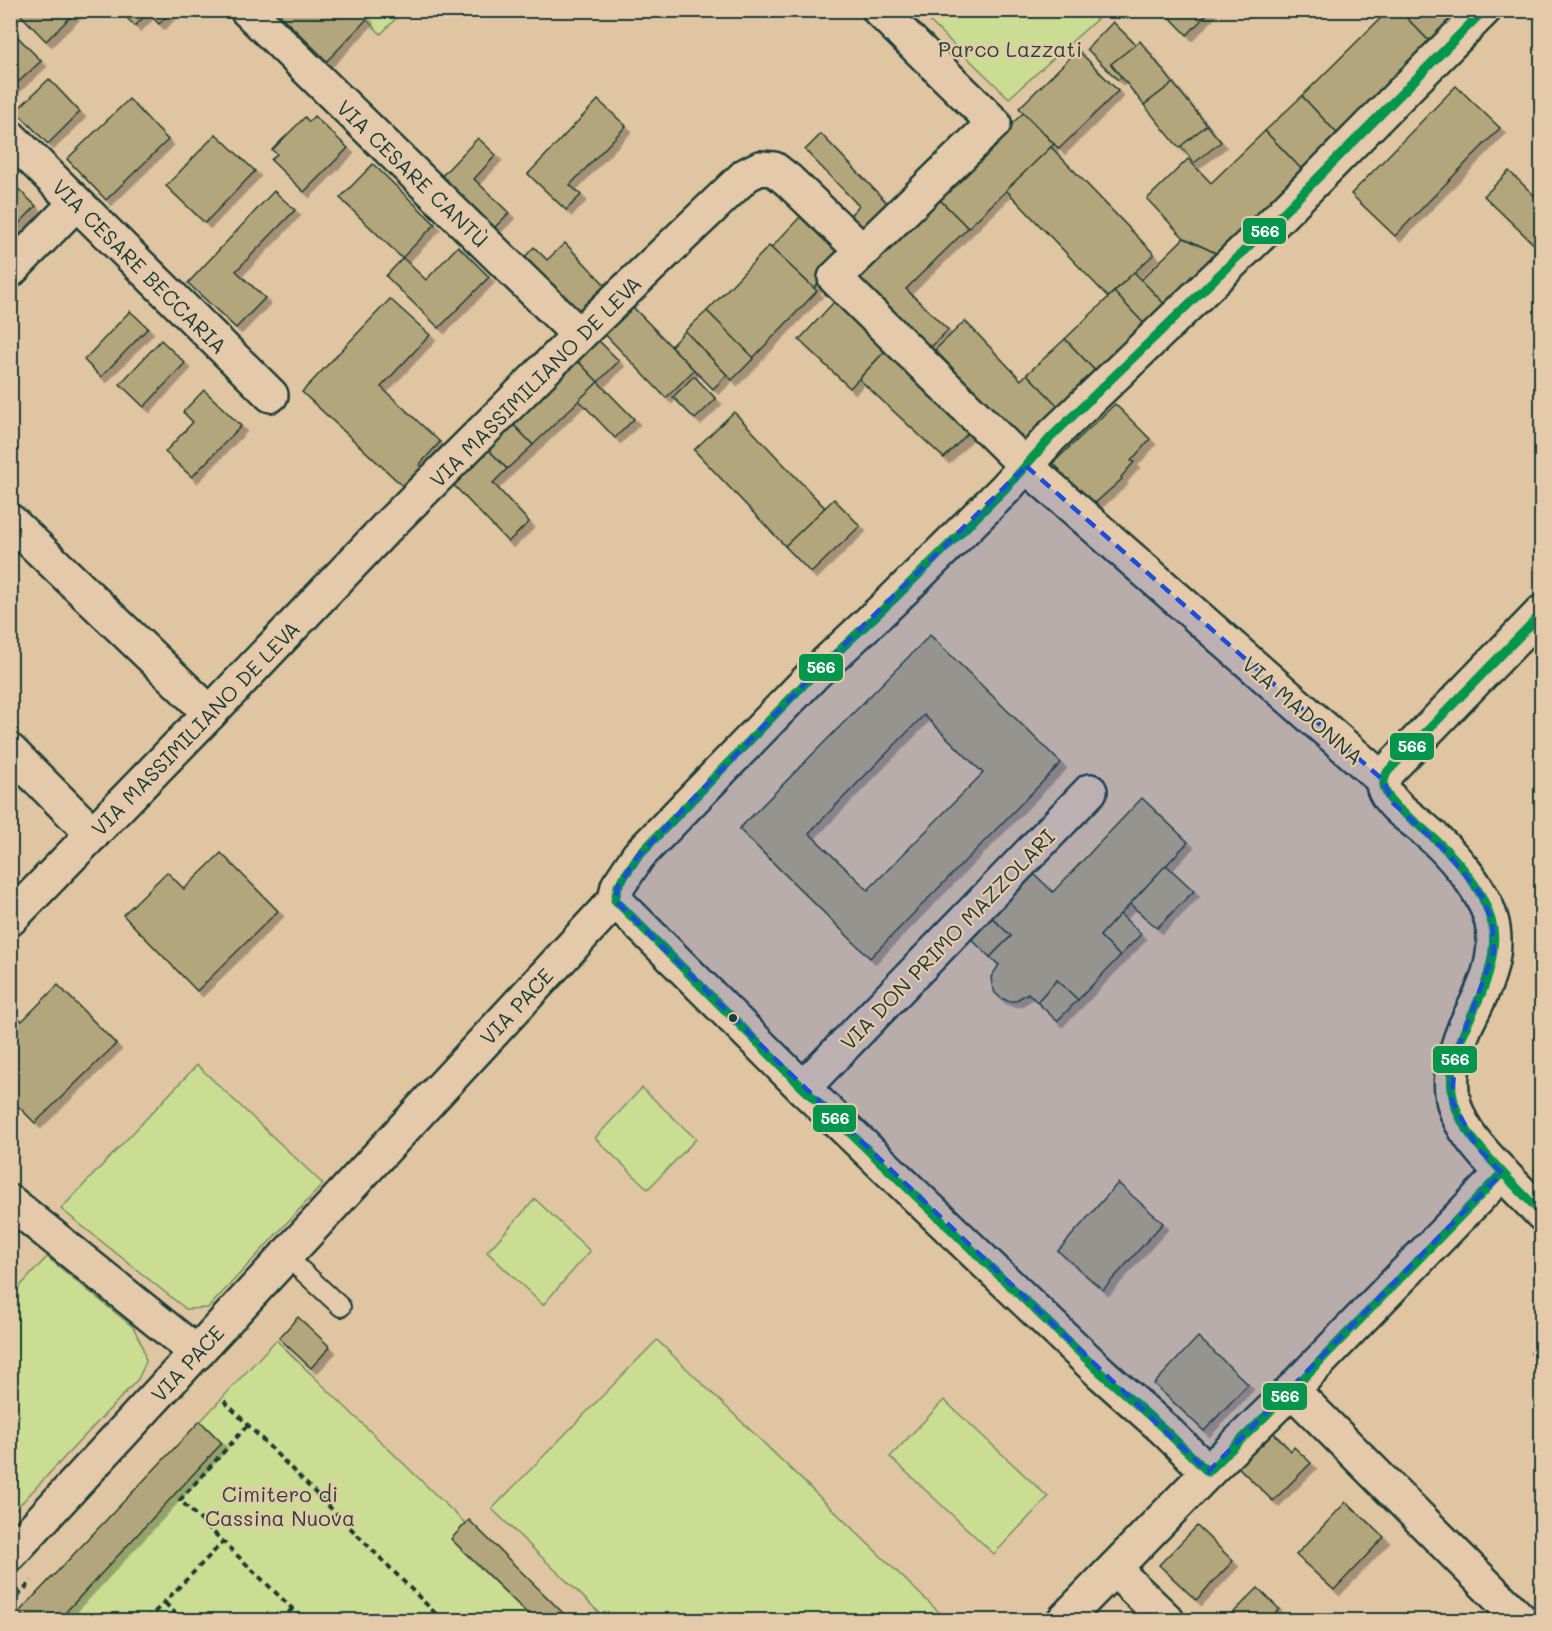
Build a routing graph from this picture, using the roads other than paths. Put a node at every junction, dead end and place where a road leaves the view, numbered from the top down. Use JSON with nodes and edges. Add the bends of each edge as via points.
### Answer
{"nodes":[{"id":1,"x":247,"y":10,"type":"edge"},
{"id":2,"x":879,"y":10,"type":"edge"},
{"id":3,"x":1484,"y":10,"type":"edge"},
{"id":4,"x":10,"y":137,"type":"edge"},
{"id":5,"x":76,"y":203,"type":"junction"},
{"id":6,"x":862,"y":251,"type":"junction"},
{"id":7,"x":10,"y":271,"type":"edge"},
{"id":8,"x":579,"y":335,"type":"junction"},
{"id":9,"x":271,"y":395,"type":"dead end"},
{"id":10,"x":1026,"y":466,"type":"junction"},
{"id":11,"x":10,"y":521,"type":"edge"},
{"id":12,"x":1542,"y":612,"type":"edge"},
{"id":13,"x":210,"y":713,"type":"junction"},
{"id":14,"x":10,"y":751,"type":"edge"},
{"id":15,"x":1383,"y":780,"type":"junction"},
{"id":16,"x":1090,"y":791,"type":"dead end"},
{"id":17,"x":93,"y":834,"type":"junction"},
{"id":18,"x":615,"y":900,"type":"junction"},
{"id":19,"x":10,"y":920,"type":"edge"},
{"id":20,"x":803,"y":1088,"type":"junction"},
{"id":21,"x":1502,"y":1173,"type":"junction"},
{"id":22,"x":10,"y":1203,"type":"edge"},
{"id":23,"x":1542,"y":1214,"type":"edge"},
{"id":24,"x":286,"y":1256,"type":"junction"},
{"id":25,"x":341,"y":1307,"type":"dead end"},
{"id":26,"x":196,"y":1353,"type":"junction"},
{"id":27,"x":1292,"y":1390,"type":"junction"},
{"id":28,"x":1208,"y":1472,"type":"junction"},
{"id":29,"x":10,"y":1554,"type":"edge"},
{"id":30,"x":1114,"y":1569,"type":"junction"},
{"id":31,"x":1065,"y":1620,"type":"edge"},
{"id":32,"x":1167,"y":1620,"type":"edge"},
{"id":33,"x":1521,"y":1620,"type":"edge"}],
"edges":[{"from":1,"to":8,"type":"street","name":"VIA CESARE CANTÙ"},
{"from":2,"to":6,"type":"street","via":[[994,123]]},
{"from":3,"to":10,"type":"street","name":"VIA PACE"},
{"from":4,"to":5,"type":"street","name":"VIA CESARE BECCARIA"},
{"from":5,"to":7,"type":"street"},
{"from":5,"to":9,"type":"street","name":"VIA CESARE BECCARIA"},
{"from":6,"to":8,"type":"street","name":"VIA MASSIMILIANO DE LEVA","via":[[781,174],[760,168],[746,175]]},
{"from":6,"to":10,"type":"street","via":[[835,278]]},
{"from":8,"to":13,"type":"street","name":"VIA MASSIMILIANO DE LEVA","via":[[387,527]]},
{"from":10,"to":15,"type":"street","name":"VIA MADONNA"},
{"from":10,"to":18,"type":"street","name":"VIA PACE","via":[[814,674],[638,856],[618,886]]},
{"from":11,"to":13,"type":"street"},
{"from":12,"to":15,"type":"street"},
{"from":13,"to":17,"type":"street","name":"VIA MASSIMILIANO DE LEVA"},
{"from":14,"to":17,"type":"street"},
{"from":15,"to":21,"type":"street","name":"VIA MADONNA","via":[[1384,790],[1393,803],[1427,831],[1464,871],[1482,896],[1492,921],[1494,952],[1489,973],[1465,1027],[1451,1076],[1452,1101],[1461,1123]]},
{"from":16,"to":20,"type":"street","name":"VIA DON PRIMO MAZZOLARI"},
{"from":17,"to":19,"type":"street","name":"VIA MASSIMILIANO DE LEVA"},
{"from":18,"to":20,"type":"street"},
{"from":18,"to":24,"type":"street","name":"VIA PACE"},
{"from":20,"to":28,"type":"street"},
{"from":21,"to":23,"type":"street","name":"VIA MADONNA"},
{"from":21,"to":27,"type":"street"},
{"from":22,"to":26,"type":"street"},
{"from":24,"to":25,"type":"lane"},
{"from":24,"to":26,"type":"street","name":"VIA PACE"},
{"from":26,"to":29,"type":"street","name":"VIA PACE"},
{"from":27,"to":28,"type":"street"},
{"from":27,"to":33,"type":"street"},
{"from":28,"to":30,"type":"street"},
{"from":30,"to":31,"type":"street"},
{"from":30,"to":32,"type":"street"}]}
